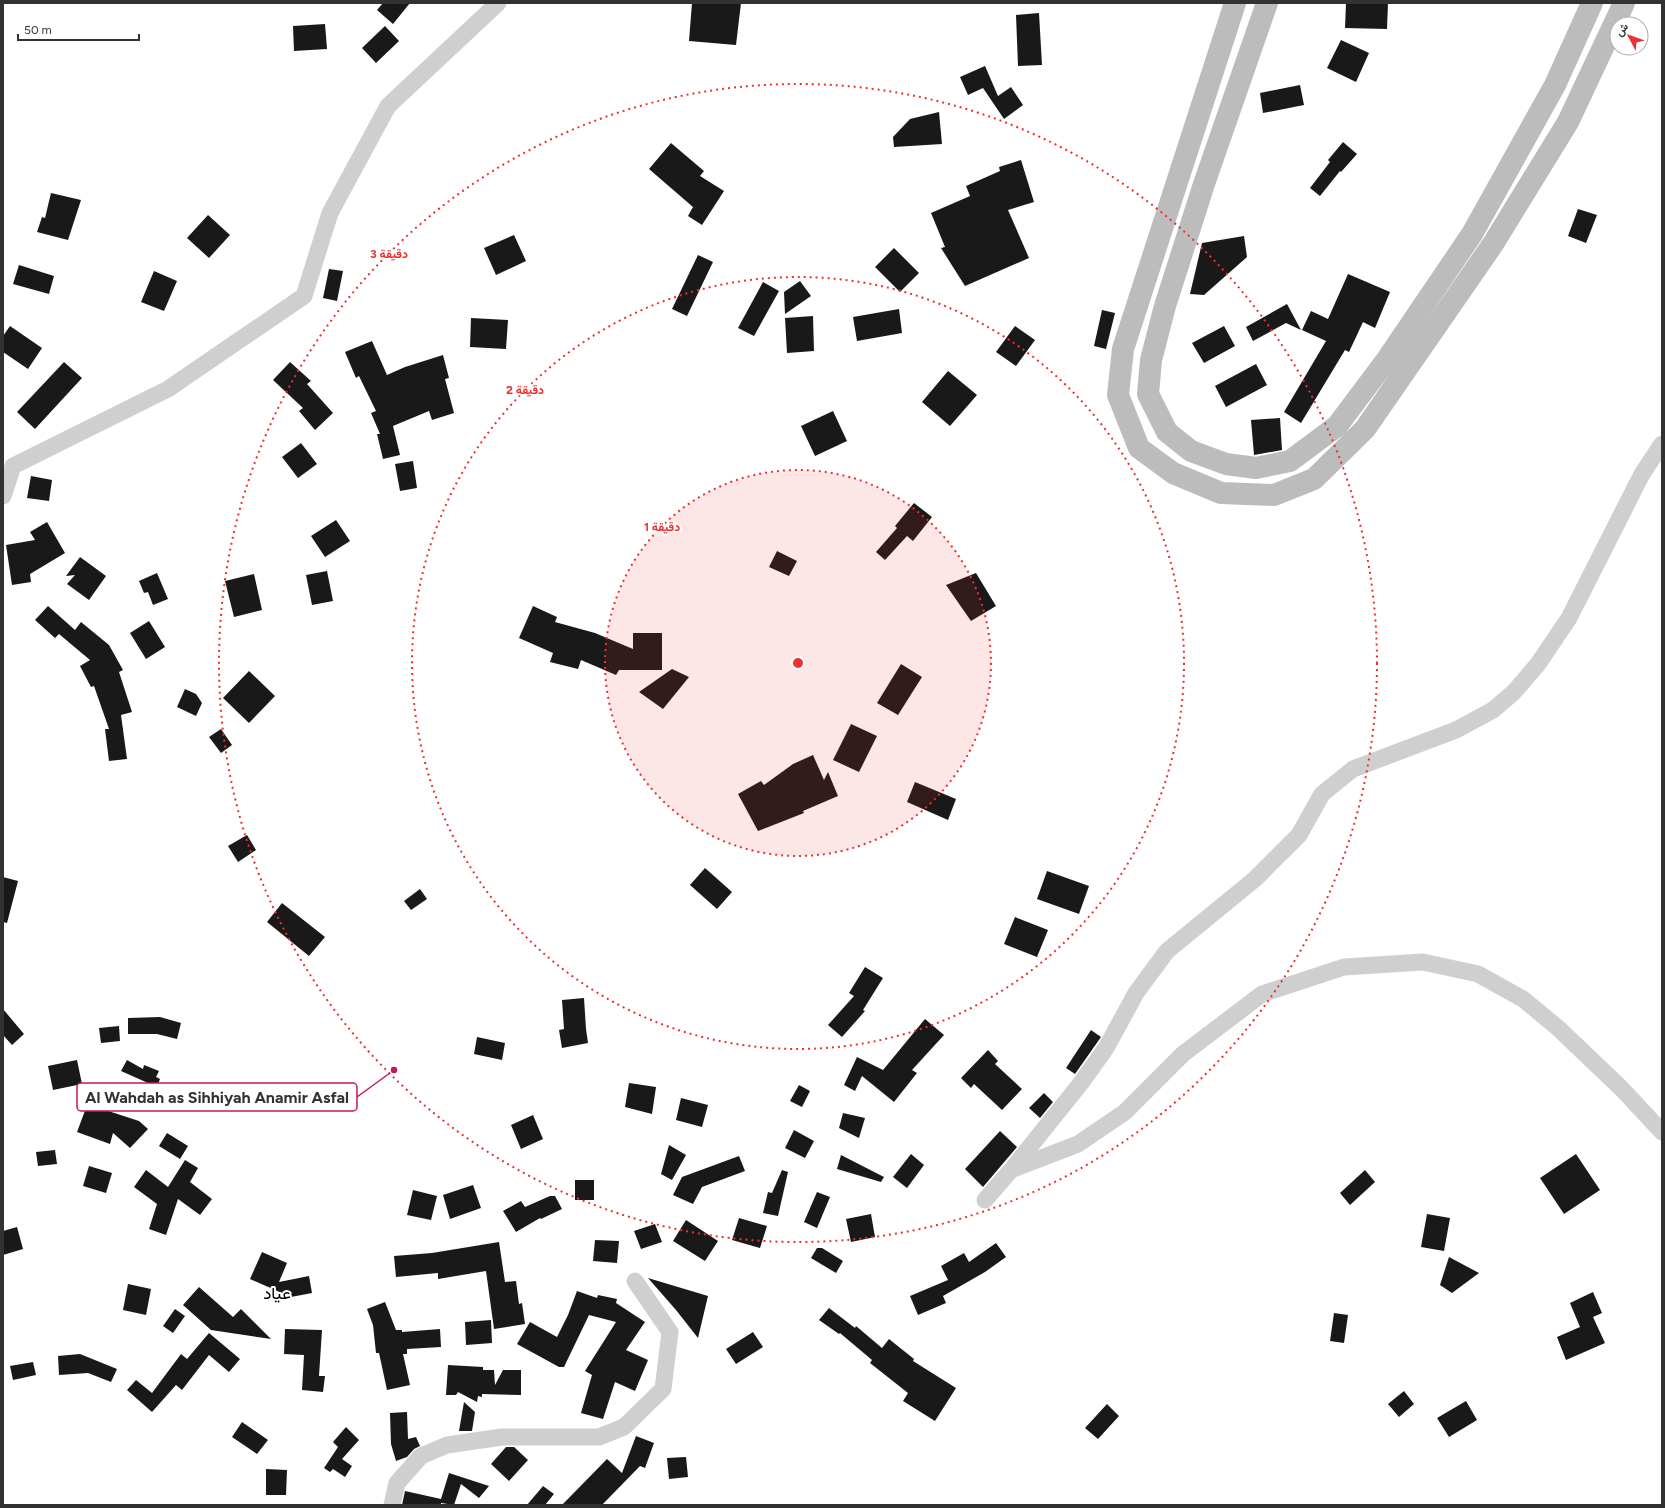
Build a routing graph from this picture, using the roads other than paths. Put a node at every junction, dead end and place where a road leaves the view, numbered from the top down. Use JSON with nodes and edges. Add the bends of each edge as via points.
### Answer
{"nodes":[{"id":1,"x":498,"y":3,"type":"edge"},
{"id":2,"x":1235,"y":3,"type":"edge"},
{"id":3,"x":1267,"y":3,"type":"edge"},
{"id":4,"x":1592,"y":3,"type":"edge"},
{"id":5,"x":1624,"y":3,"type":"edge"},
{"id":6,"x":1662,"y":444,"type":"edge"},
{"id":7,"x":3,"y":496,"type":"edge"},
{"id":8,"x":1662,"y":1132,"type":"edge"},
{"id":9,"x":1012,"y":1169,"type":"junction"},
{"id":10,"x":986,"y":1200,"type":"dead end"},
{"id":11,"x":635,"y":1281,"type":"dead end"},
{"id":12,"x":392,"y":1505,"type":"edge"}],
"edges":[{"from":1,"to":7,"type":"street","via":[[388,106],[330,213],[304,296],[168,389],[13,466]]},
{"from":2,"to":5,"type":"street","via":[[1123,349],[1118,395],[1139,448],[1172,473],[1221,492],[1274,495],[1314,479],[1365,429],[1493,244],[1568,122]]},
{"from":3,"to":4,"type":"street","via":[[1165,306],[1152,360],[1148,394],[1167,432],[1191,451],[1226,464],[1256,468],[1290,461],[1338,426],[1388,358],[1472,234],[1555,86]]},
{"from":6,"to":9,"type":"street","via":[[1642,474],[1569,618],[1538,664],[1514,692],[1492,710],[1456,730],[1352,769],[1322,794],[1299,835],[1255,879],[1167,951],[1136,993],[1106,1048]]},
{"from":8,"to":9,"type":"street","via":[[1617,1084],[1523,999],[1478,974],[1423,962],[1344,967],[1262,994],[1183,1054],[1125,1112],[1078,1144]]},
{"from":9,"to":10,"type":"street"},
{"from":11,"to":12,"type":"street","via":[[670,1332],[663,1388],[624,1427],[599,1437],[502,1437],[447,1445],[421,1456],[397,1483]]}]}
